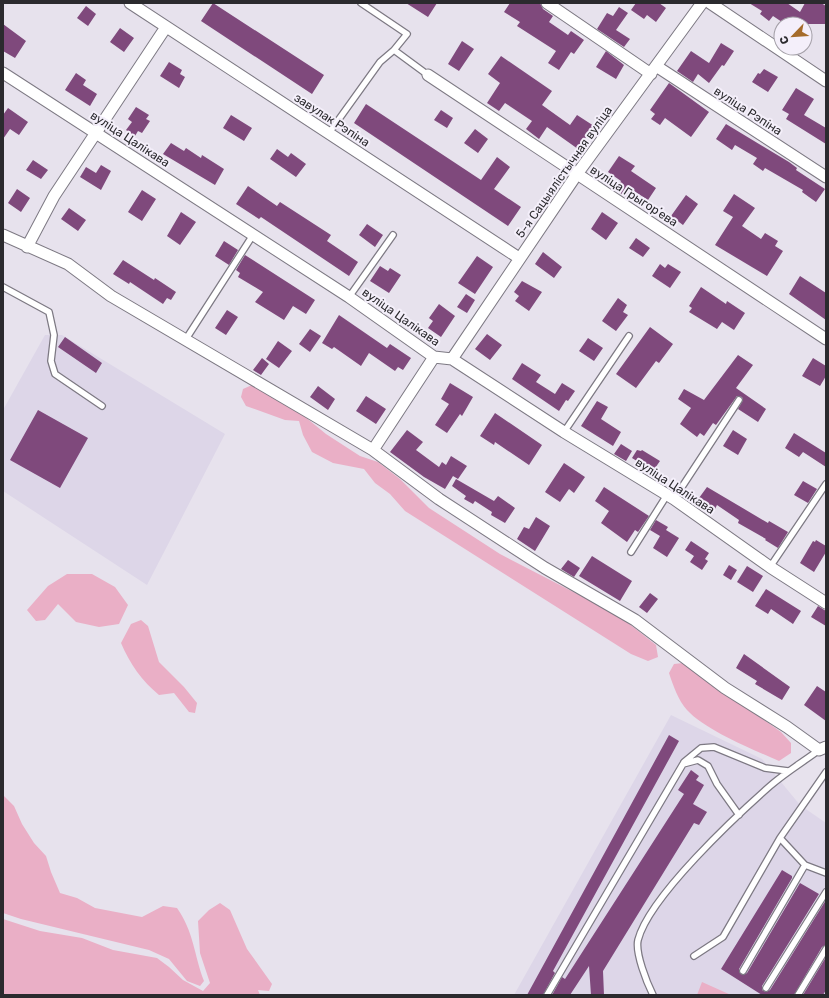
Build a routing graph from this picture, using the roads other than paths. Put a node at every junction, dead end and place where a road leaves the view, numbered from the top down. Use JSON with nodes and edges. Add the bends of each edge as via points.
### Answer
{"nodes":[{"id":1,"x":130,"y":3,"type":"edge"},
{"id":2,"x":361,"y":3,"type":"edge"},
{"id":3,"x":547,"y":3,"type":"edge"},
{"id":4,"x":702,"y":3,"type":"edge"},
{"id":5,"x":710,"y":3,"type":"edge"},
{"id":6,"x":166,"y":27,"type":"junction"},
{"id":7,"x":394,"y":50,"type":"junction"},
{"id":8,"x":654,"y":70,"type":"junction"},
{"id":9,"x":3,"y":73,"type":"edge"},
{"id":10,"x":428,"y":74,"type":"joint"},
{"id":11,"x":826,"y":82,"type":"edge"},
{"id":12,"x":96,"y":133,"type":"junction"},
{"id":13,"x":329,"y":133,"type":"junction"},
{"id":14,"x":577,"y":174,"type":"junction"},
{"id":15,"x":826,"y":177,"type":"edge"},
{"id":16,"x":3,"y":235,"type":"edge"},
{"id":17,"x":253,"y":235,"type":"junction"},
{"id":18,"x":393,"y":235,"type":"dead end"},
{"id":19,"x":26,"y":247,"type":"junction"},
{"id":20,"x":519,"y":258,"type":"junction"},
{"id":21,"x":3,"y":287,"type":"edge"},
{"id":22,"x":349,"y":297,"type":"junction"},
{"id":23,"x":629,"y":336,"type":"dead end"},
{"id":24,"x":186,"y":339,"type":"junction"},
{"id":25,"x":826,"y":339,"type":"edge"},
{"id":26,"x":434,"y":357,"type":"junction"},
{"id":27,"x":452,"y":359,"type":"junction"},
{"id":28,"x":740,"y":400,"type":"dead end"},
{"id":29,"x":102,"y":406,"type":"dead end"},
{"id":30,"x":564,"y":432,"type":"junction"},
{"id":31,"x":373,"y":450,"type":"junction"},
{"id":32,"x":826,"y":484,"type":"edge"},
{"id":33,"x":670,"y":497,"type":"junction"},
{"id":34,"x":631,"y":552,"type":"dead end"},
{"id":35,"x":770,"y":567,"type":"junction"},
{"id":36,"x":826,"y":603,"type":"edge"},
{"id":37,"x":824,"y":748,"type":"edge"},
{"id":38,"x":683,"y":764,"type":"junction"},
{"id":39,"x":788,"y":771,"type":"junction"},
{"id":40,"x":826,"y":772,"type":"edge"},
{"id":41,"x":739,"y":815,"type":"junction"},
{"id":42,"x":780,"y":838,"type":"junction"},
{"id":43,"x":805,"y":866,"type":"junction"},
{"id":44,"x":826,"y":873,"type":"edge"},
{"id":45,"x":826,"y":892,"type":"edge"},
{"id":46,"x":826,"y":948,"type":"edge"},
{"id":47,"x":694,"y":956,"type":"dead end"},
{"id":48,"x":743,"y":971,"type":"dead end"},
{"id":49,"x":766,"y":988,"type":"dead end"},
{"id":50,"x":547,"y":995,"type":"edge"},
{"id":51,"x":653,"y":995,"type":"edge"},
{"id":52,"x":798,"y":995,"type":"edge"}],
"edges":[{"from":1,"to":6,"type":"street","name":"завулак Рэпіна"},
{"from":2,"to":7,"type":"lane","via":[[407,34]]},
{"from":3,"to":8,"type":"street","name":"вуліца Рэпіна"},
{"from":4,"to":8,"type":"street","name":"5-я Сацыялістычная вуліца"},
{"from":5,"to":11,"type":"street"},
{"from":6,"to":12,"type":"street"},
{"from":6,"to":13,"type":"street","name":"завулак Рэпіна"},
{"from":7,"to":10,"type":"lane"},
{"from":7,"to":13,"type":"lane","via":[[380,62]]},
{"from":8,"to":14,"type":"street","name":"5-я Сацыялістычная вуліца"},
{"from":8,"to":15,"type":"street","name":"вуліца Рэпіна"},
{"from":9,"to":12,"type":"street","name":"вуліца Цалікава"},
{"from":10,"to":14,"type":"street","name":"вуліца Грыгорʼева"},
{"from":12,"to":17,"type":"street","name":"вуліца Цалікава"},
{"from":12,"to":19,"type":"street","via":[[54,196]]},
{"from":13,"to":20,"type":"street","name":"завулак Рэпіна"},
{"from":14,"to":20,"type":"street","name":"5-я Сацыялістычная вуліца"},
{"from":14,"to":25,"type":"street","name":"вуліца Грыгорʼева"},
{"from":16,"to":19,"type":"street"},
{"from":17,"to":22,"type":"street","name":"вуліца Цалікава"},
{"from":17,"to":24,"type":"lane"},
{"from":18,"to":22,"type":"lane"},
{"from":19,"to":24,"type":"street","via":[[68,264],[111,296]]},
{"from":20,"to":27,"type":"street","name":"5-я Сацыялістычная вуліца"},
{"from":21,"to":29,"type":"lane","via":[[49,312],[54,335],[51,361],[55,374]]},
{"from":22,"to":26,"type":"street","name":"вуліца Цалікава"},
{"from":23,"to":30,"type":"lane"},
{"from":24,"to":31,"type":"street"},
{"from":26,"to":27,"type":"street","name":"вуліца Цалікава"},
{"from":26,"to":31,"type":"street"},
{"from":27,"to":30,"type":"street","name":"вуліца Цалікава"},
{"from":28,"to":33,"type":"lane"},
{"from":30,"to":33,"type":"street","name":"вуліца Цалікава"},
{"from":31,"to":37,"type":"street","via":[[439,499],[545,568],[635,620],[725,688]]},
{"from":32,"to":35,"type":"lane"},
{"from":33,"to":34,"type":"lane"},
{"from":33,"to":35,"type":"street","name":"вуліца Цалікава"},
{"from":35,"to":36,"type":"street","name":"вуліца Цалікава"},
{"from":37,"to":39,"type":"lane"},
{"from":38,"to":39,"type":"lane","via":[[701,748],[714,747],[765,768]]},
{"from":38,"to":41,"type":"lane","via":[[698,760],[708,766],[717,784]]},
{"from":38,"to":50,"type":"lane"},
{"from":39,"to":41,"type":"lane"},
{"from":40,"to":42,"type":"lane"},
{"from":41,"to":51,"type":"lane","via":[[680,874],[652,912],[638,941],[643,977]]},
{"from":42,"to":43,"type":"lane"},
{"from":42,"to":47,"type":"lane","via":[[723,937]]},
{"from":43,"to":44,"type":"lane"},
{"from":43,"to":48,"type":"lane"},
{"from":45,"to":49,"type":"lane"},
{"from":46,"to":52,"type":"lane"}]}
